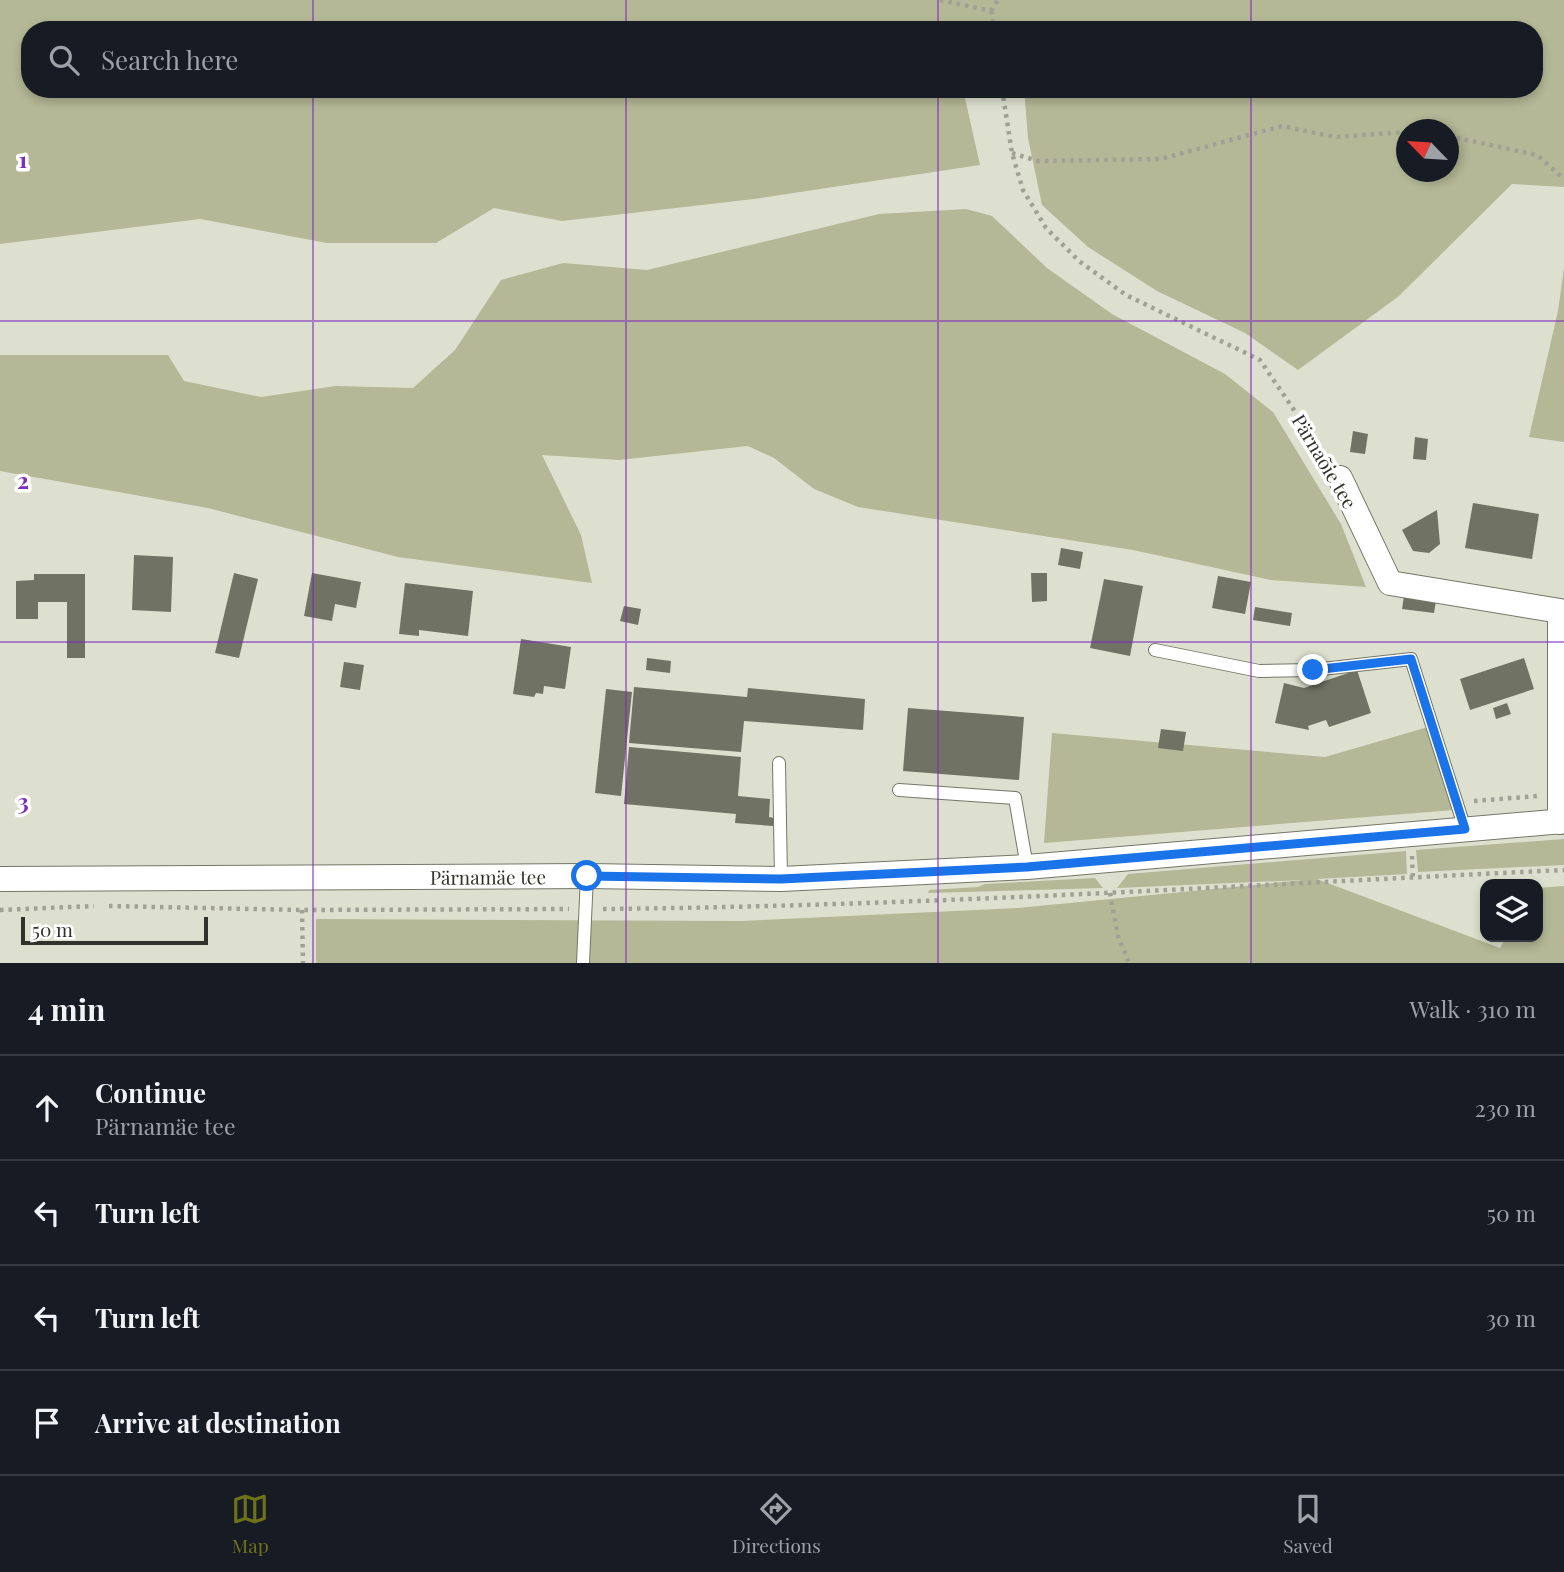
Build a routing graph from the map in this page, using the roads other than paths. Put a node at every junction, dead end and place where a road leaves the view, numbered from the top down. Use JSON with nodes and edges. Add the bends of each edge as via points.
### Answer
{"nodes":[{"id":1,"x":1340,"y":478,"type":"road end"},
{"id":2,"x":1562,"y":611,"type":"edge"},
{"id":3,"x":1155,"y":650,"type":"dead end"},
{"id":4,"x":779,"y":763,"type":"dead end"},
{"id":5,"x":899,"y":790,"type":"dead end"},
{"id":6,"x":1562,"y":822,"type":"edge"},
{"id":7,"x":1465,"y":829,"type":"junction"},
{"id":8,"x":1027,"y":867,"type":"junction"},
{"id":9,"x":587,"y":876,"type":"junction"},
{"id":10,"x":0,"y":879,"type":"edge"},
{"id":11,"x":781,"y":879,"type":"junction"},
{"id":12,"x":583,"y":963,"type":"edge"}],
"edges":[{"from":1,"to":2,"type":"street","name":"Pärnaõie tee","via":[[1390,583]]},
{"from":2,"to":6,"type":"street","name":"Pärnaõie tee"},
{"from":3,"to":7,"type":"lane","via":[[1259,671],[1411,659]]},
{"from":4,"to":11,"type":"lane"},
{"from":5,"to":8,"type":"lane","via":[[1015,798]]},
{"from":6,"to":7,"type":"street","name":"Pärnamäe tee"},
{"from":7,"to":8,"type":"street","name":"Pärnamäe tee"},
{"from":8,"to":11,"type":"street","name":"Pärnamäe tee"},
{"from":9,"to":10,"type":"street","name":"Pärnamäe tee"},
{"from":9,"to":11,"type":"street","name":"Pärnamäe tee"},
{"from":9,"to":12,"type":"lane"}]}
